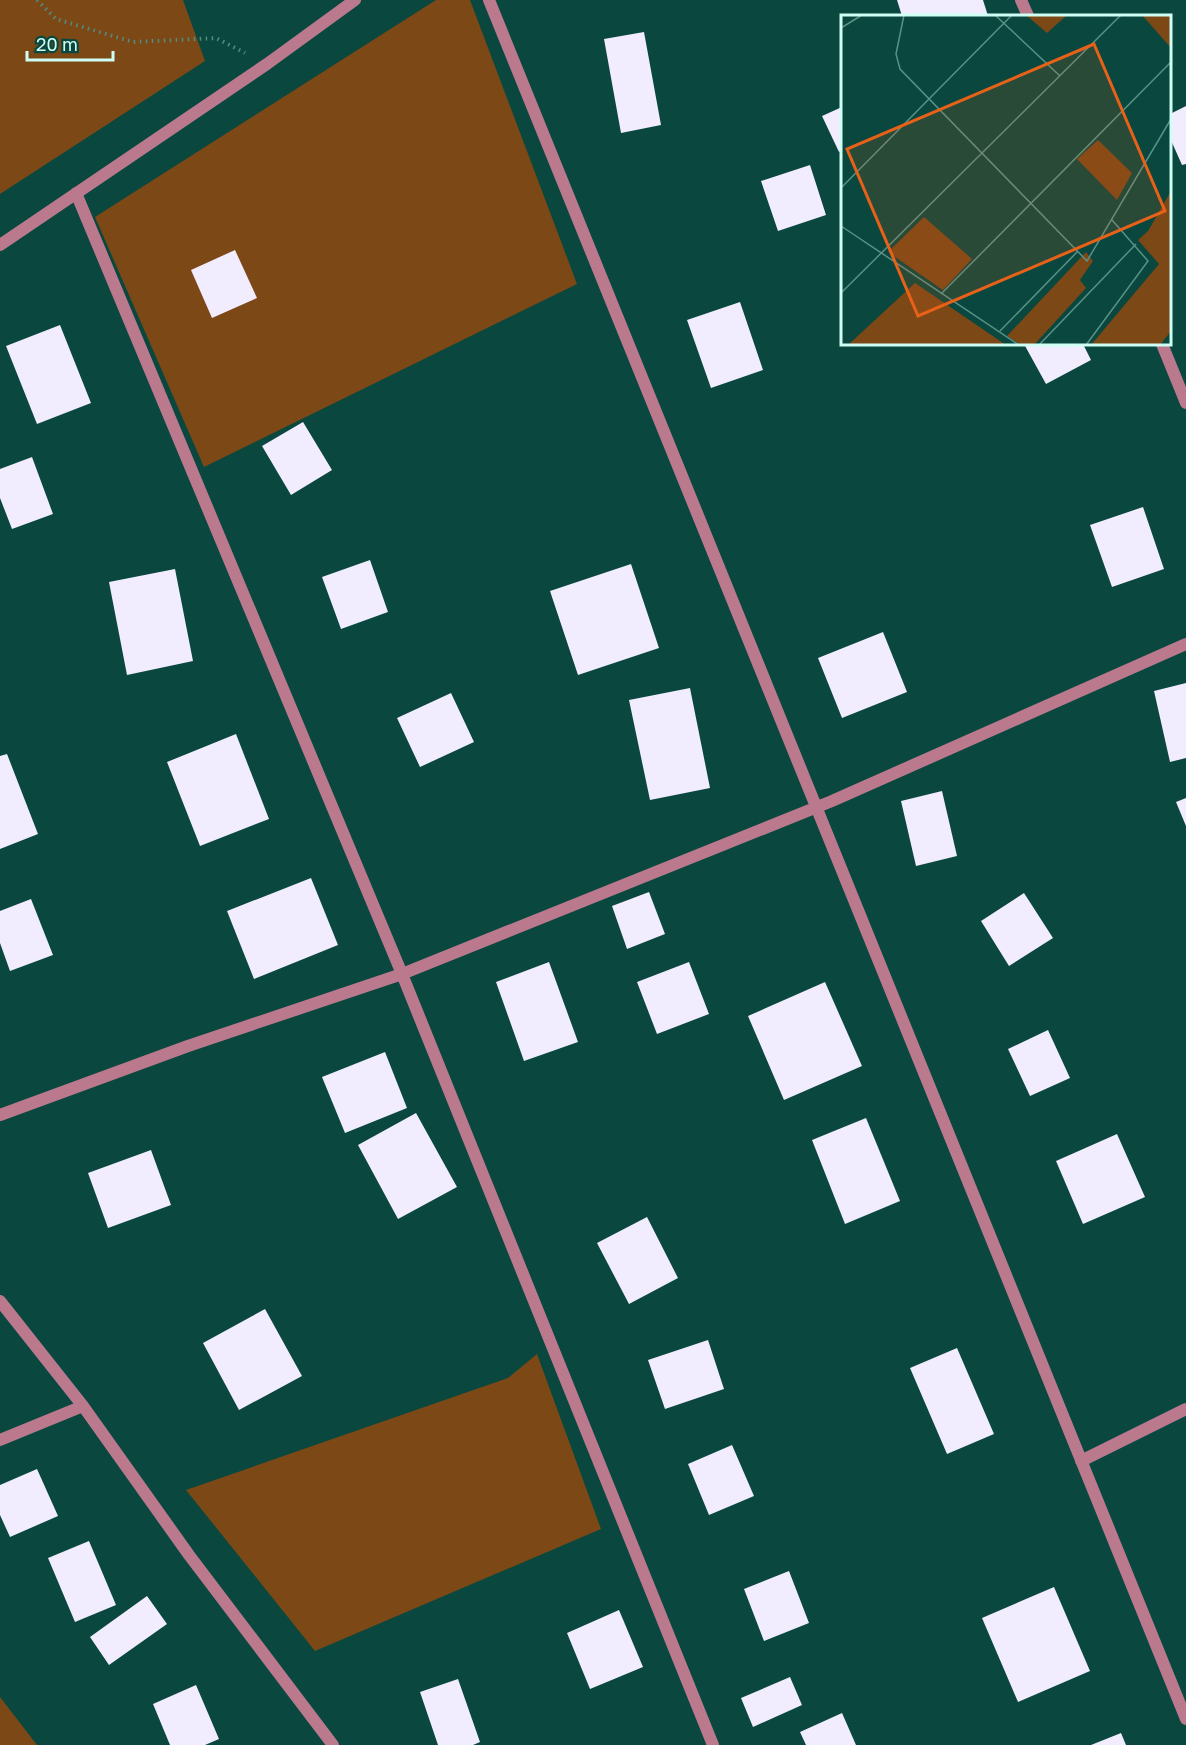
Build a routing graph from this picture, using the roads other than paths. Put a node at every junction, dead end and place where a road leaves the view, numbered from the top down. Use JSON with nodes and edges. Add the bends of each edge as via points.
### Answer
{"nodes":[{"id":1,"x":355,"y":0,"type":"edge"},
{"id":2,"x":489,"y":0,"type":"edge"},
{"id":3,"x":1021,"y":0,"type":"edge"},
{"id":4,"x":1028,"y":15,"type":"edge"},
{"id":5,"x":76,"y":193,"type":"junction"},
{"id":6,"x":0,"y":245,"type":"edge"},
{"id":7,"x":1162,"y":345,"type":"edge"},
{"id":8,"x":1186,"y":403,"type":"edge"},
{"id":9,"x":1186,"y":644,"type":"edge"},
{"id":10,"x":816,"y":806,"type":"junction"},
{"id":11,"x":402,"y":974,"type":"junction"},
{"id":12,"x":0,"y":1115,"type":"edge"},
{"id":13,"x":0,"y":1301,"type":"edge"},
{"id":14,"x":83,"y":1406,"type":"junction"},
{"id":15,"x":1186,"y":1409,"type":"edge"},
{"id":16,"x":0,"y":1440,"type":"edge"},
{"id":17,"x":1082,"y":1461,"type":"junction"},
{"id":18,"x":1186,"y":1719,"type":"edge"},
{"id":19,"x":333,"y":1745,"type":"edge"},
{"id":20,"x":713,"y":1745,"type":"edge"}],
"edges":[{"from":1,"to":5,"type":"street"},
{"from":2,"to":10,"type":"street"},
{"from":3,"to":4,"type":"street"},
{"from":5,"to":6,"type":"street"},
{"from":5,"to":11,"type":"street"},
{"from":7,"to":8,"type":"street"},
{"from":9,"to":10,"type":"street"},
{"from":10,"to":11,"type":"street"},
{"from":10,"to":17,"type":"street"},
{"from":11,"to":12,"type":"street"},
{"from":11,"to":20,"type":"street"},
{"from":13,"to":14,"type":"street"},
{"from":14,"to":16,"type":"street"},
{"from":14,"to":19,"type":"street","via":[[189,1556]]},
{"from":15,"to":17,"type":"street"},
{"from":17,"to":18,"type":"street"}]}
